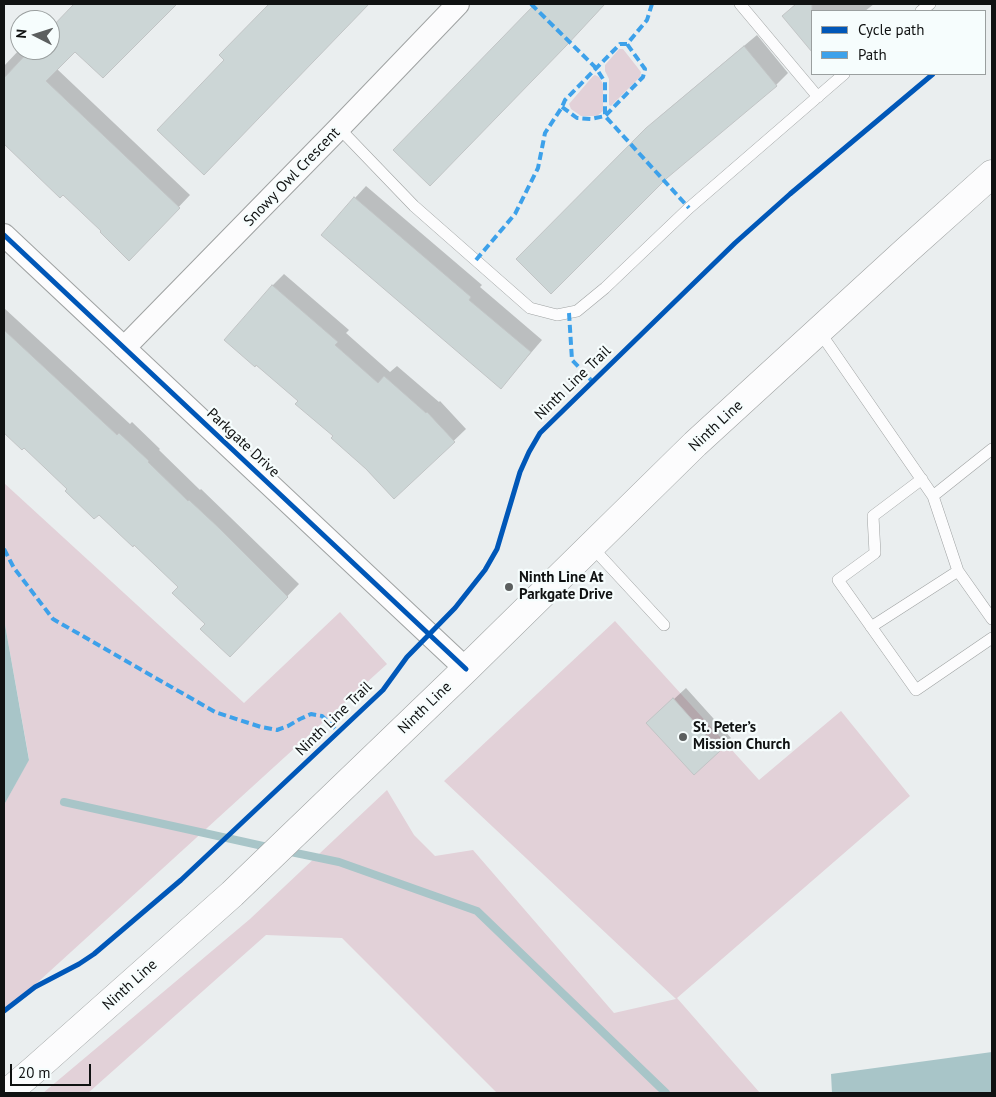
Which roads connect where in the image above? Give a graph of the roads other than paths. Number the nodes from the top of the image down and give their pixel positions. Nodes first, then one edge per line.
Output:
1 (458, 4) edge
2 (740, 4) edge
3 (843, 75) edge
4 (818, 97) junction
5 (339, 128) junction
6 (992, 174) edge
7 (4, 235) edge
8 (820, 330) junction
9 (124, 348) junction
10 (992, 450) edge
11 (922, 479) junction
12 (933, 496) junction
13 (591, 546) junction
14 (958, 571) junction
15 (992, 619) edge
16 (664, 625) dead end
17 (871, 627) junction
18 (992, 638) edge
19 (466, 669) junction
20 (7, 1093) edge

1 - 5 street, Snowy Owl Crescent
2 - 4 lane
3 - 4 lane
4 - 5 lane
5 - 9 street, Snowy Owl Crescent
6 - 8 main road, Ninth Line
7 - 9 street, Parkgate Drive
8 - 11 lane
8 - 13 main road, Ninth Line
9 - 19 street, Parkgate Drive
10 - 12 lane
11 - 12 lane
11 - 17 lane
12 - 14 lane
13 - 16 lane
13 - 19 main road, Ninth Line
14 - 15 lane
14 - 17 lane
17 - 18 lane
19 - 20 main road, Ninth Line

